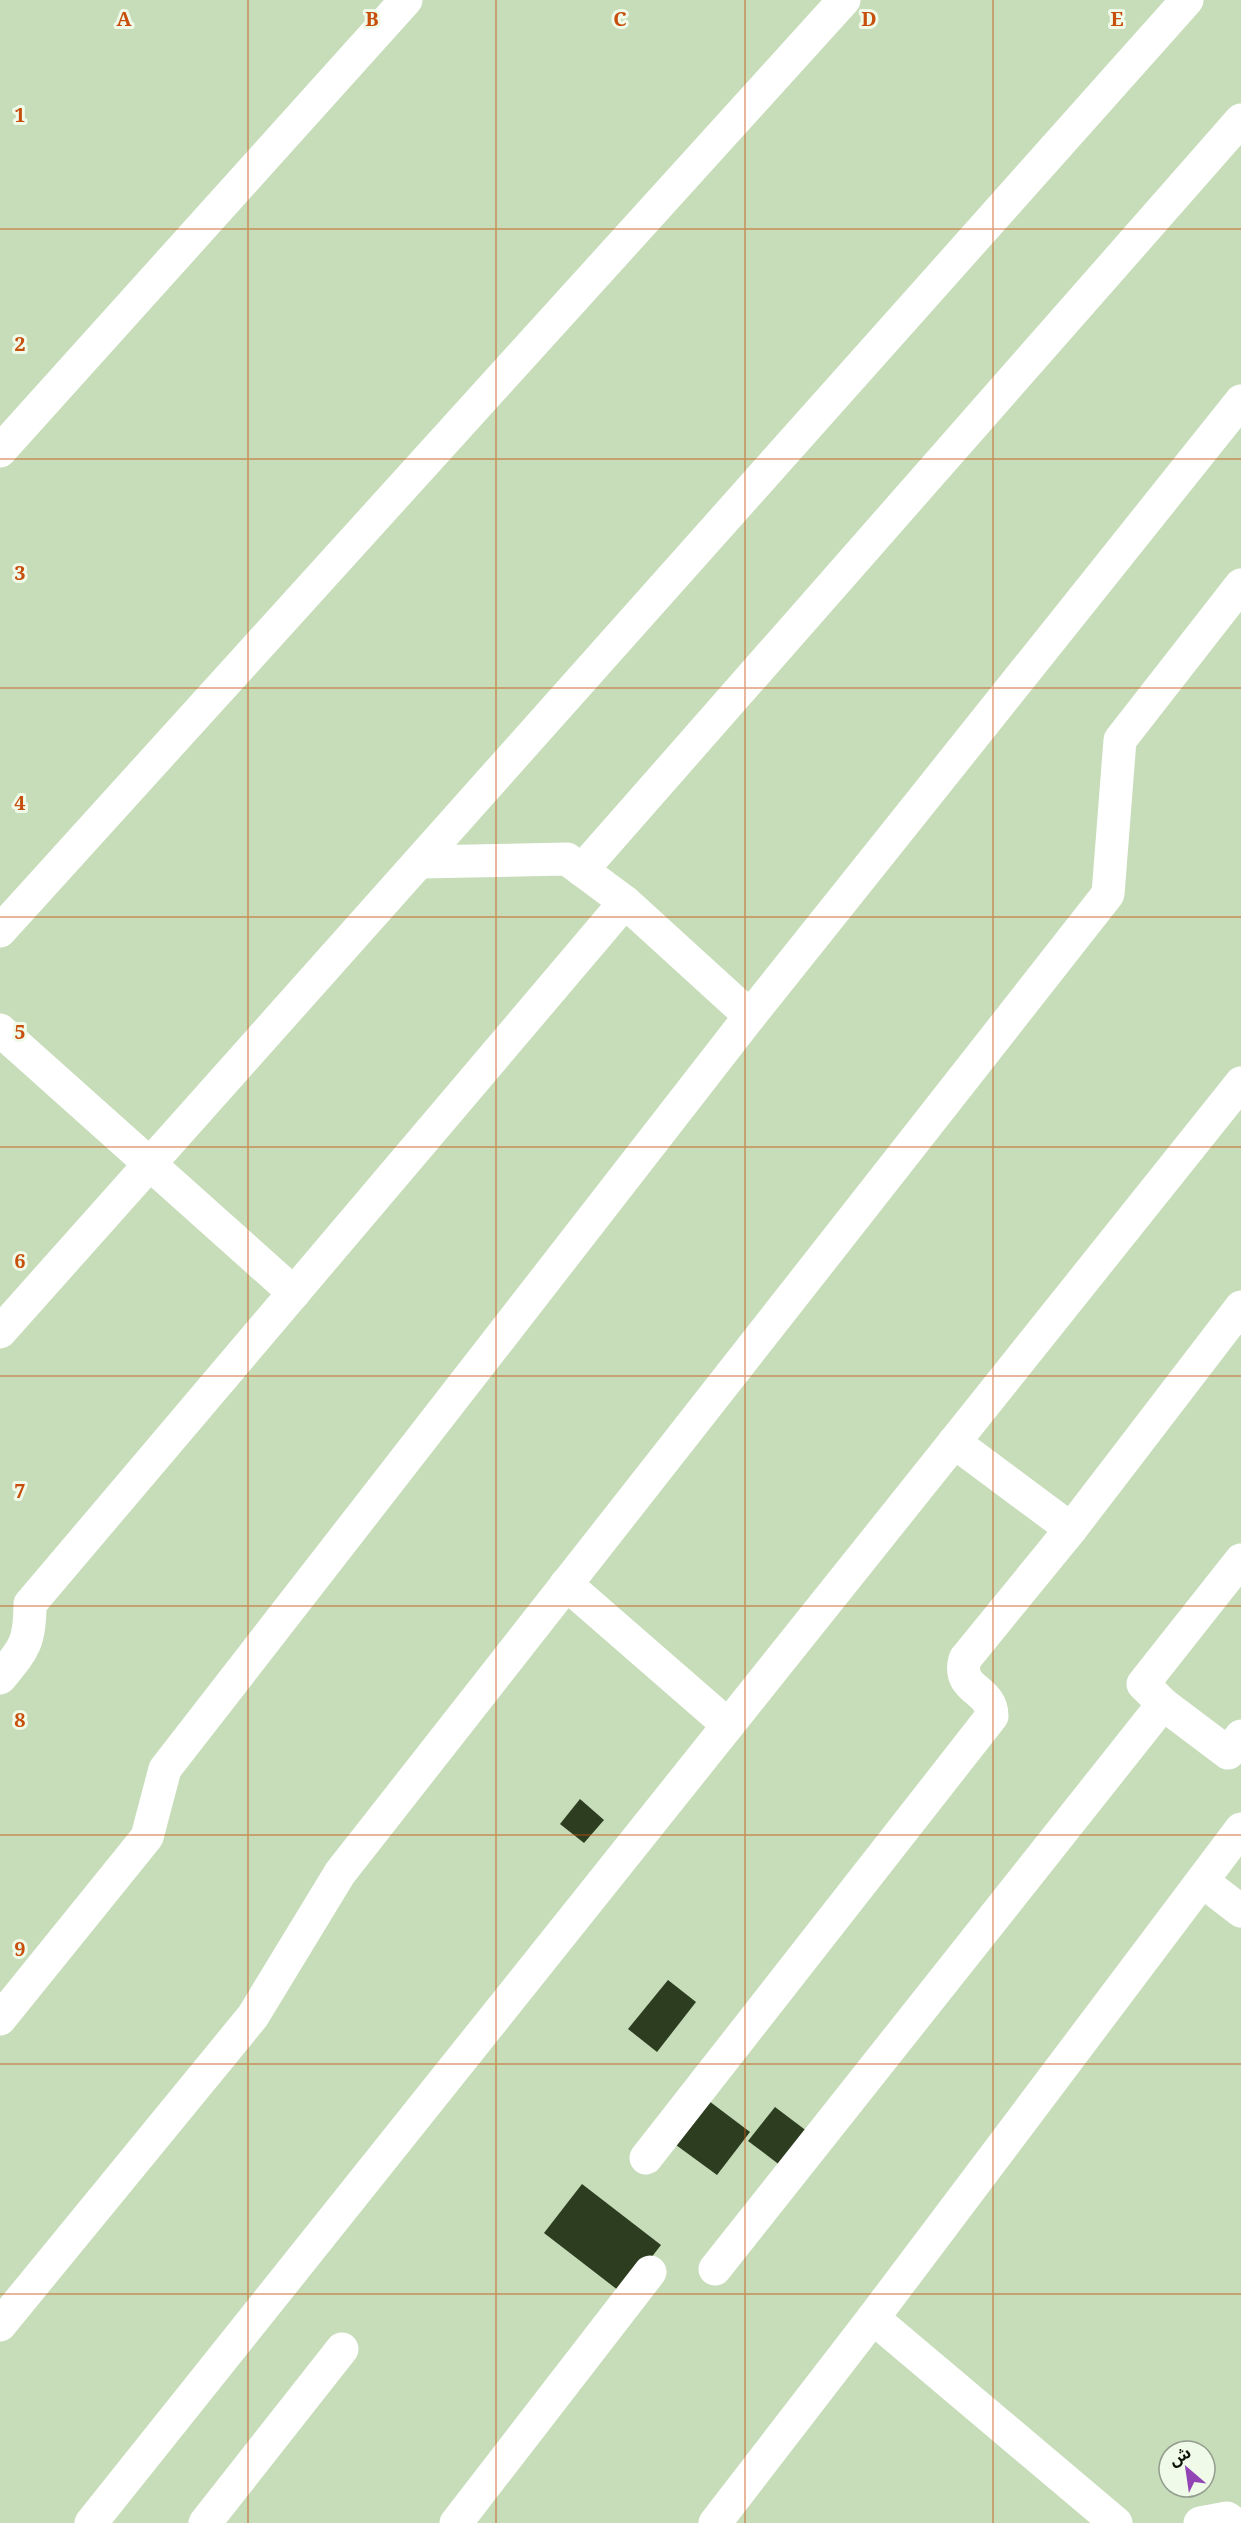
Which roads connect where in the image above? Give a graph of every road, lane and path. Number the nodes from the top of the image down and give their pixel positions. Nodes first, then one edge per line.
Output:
1 (406, 0) edge
2 (844, 0) edge
3 (1187, 0) edge
4 (1241, 120) edge
5 (1241, 402) edge
6 (0, 451) edge
7 (1241, 585) edge
8 (421, 862) junction
9 (582, 870) junction
10 (625, 902) junction
11 (0, 931) edge
12 (750, 1016) junction
13 (0, 1030) edge
14 (1241, 1083) edge
15 (150, 1165) junction
16 (294, 1293) junction
17 (1241, 1307) edge
18 (0, 1332) edge
19 (954, 1442) junction
20 (1071, 1529) junction
21 (1241, 1560) edge
22 (566, 1584) junction
23 (0, 1677) edge
24 (1163, 1704) junction
25 (728, 1725) junction
26 (1237, 1752) edge
27 (1241, 1829) edge
28 (1202, 1881) junction
29 (1241, 1911) edge
30 (0, 2019) edge
31 (646, 2158) dead end
32 (715, 2269) dead end
33 (650, 2272) dead end
34 (873, 2318) junction
35 (0, 2325) edge
36 (342, 2349) dead end
37 (91, 2523) edge
38 (205, 2523) edge
39 (456, 2523) edge
40 (715, 2523) edge
41 (1116, 2523) edge
42 (1200, 2523) edge
43 (1234, 2523) edge

1 - 6 street
2 - 11 street
3 - 8 street
4 - 9 street
5 - 12 street
7 - 22 street
8 - 9 street
8 - 15 street
9 - 10 street
10 - 12 street
10 - 16 street
12 - 30 street
13 - 15 street
14 - 19 street
15 - 16 street
15 - 18 street
16 - 23 street
17 - 20 street
19 - 20 street
19 - 25 street
20 - 31 street
21 - 24 street
22 - 25 street
22 - 35 street
24 - 26 street
24 - 32 street
25 - 37 street
27 - 28 street
28 - 29 street
28 - 34 street
33 - 39 street
34 - 40 street
34 - 41 street
36 - 38 street
42 - 43 street

